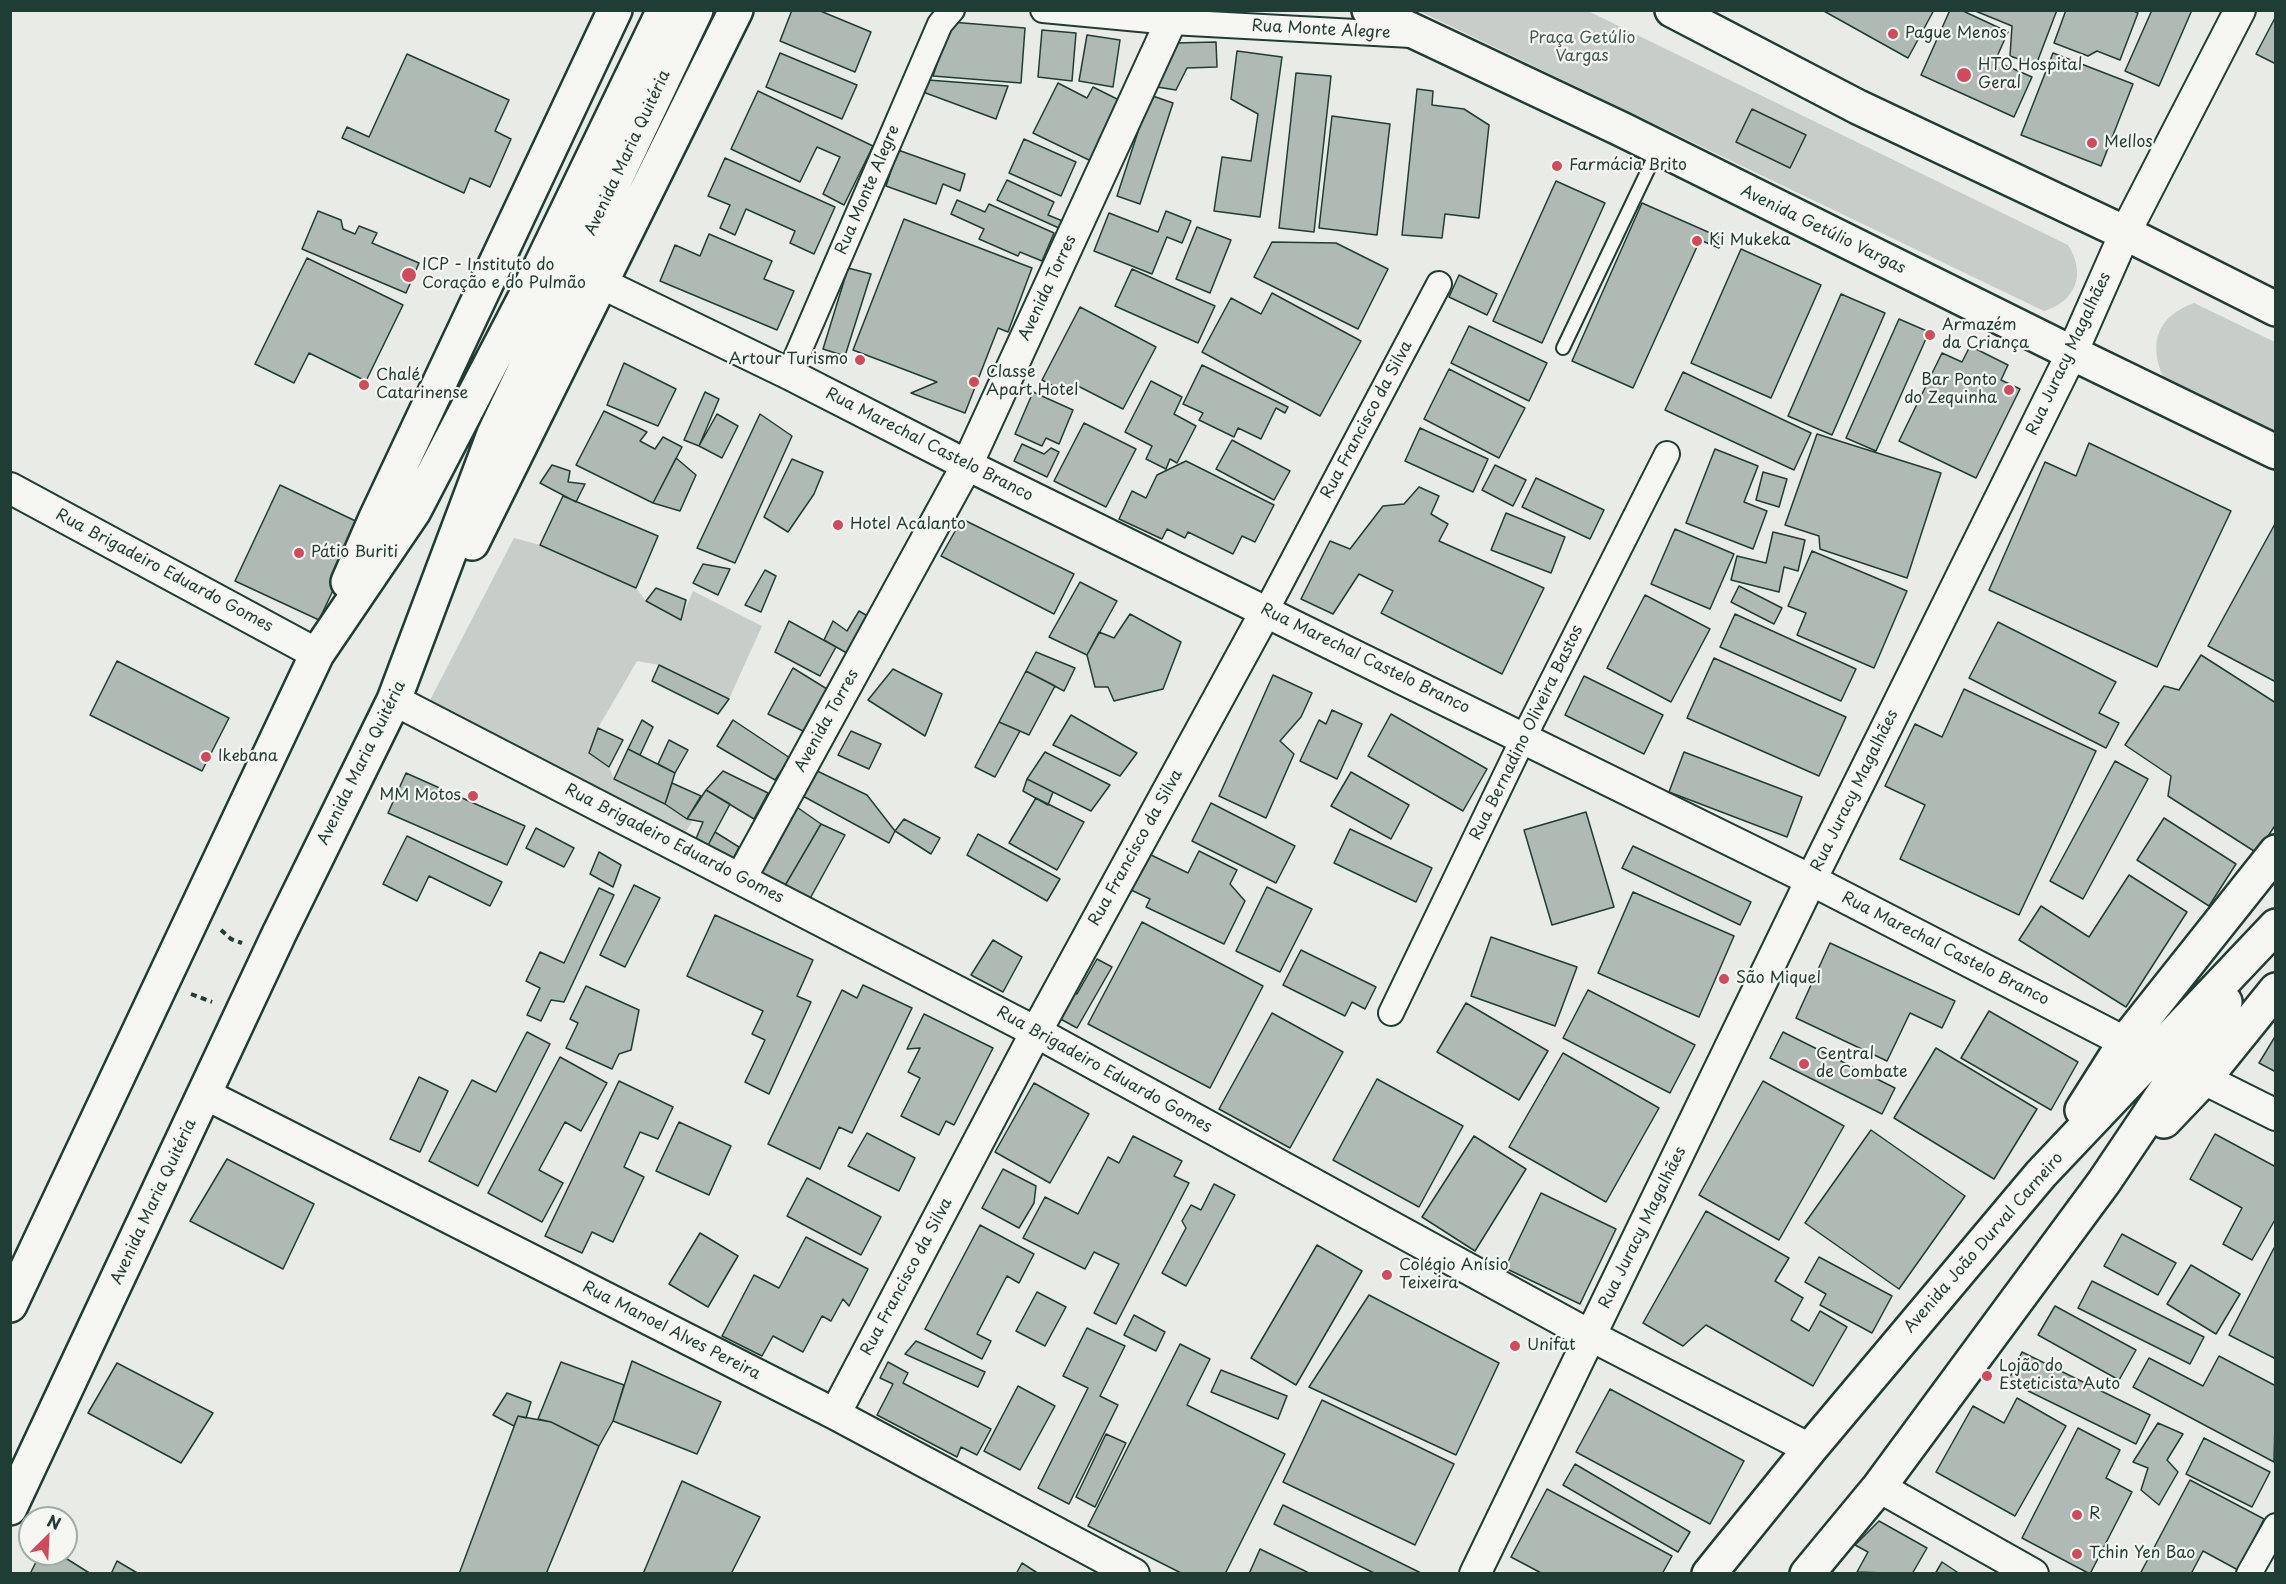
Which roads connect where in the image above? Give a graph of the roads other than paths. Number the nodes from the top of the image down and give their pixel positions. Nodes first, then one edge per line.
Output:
1 (615, 10) edge
2 (663, 10) edge
3 (696, 10) edge
4 (736, 10) edge
5 (952, 10) edge
6 (1043, 10) edge
7 (1369, 10) edge
8 (1672, 10) edge
9 (2240, 10) edge
10 (1173, 16) edge
11 (1420, 35) junction
12 (1659, 148) junction
13 (2125, 233) junction
14 (603, 284) junction
15 (1439, 284) dead end
16 (2276, 309) edge
17 (1563, 348) dead end
18 (2072, 353) junction
19 (789, 374) junction
20 (2276, 452) edge
21 (1667, 454) dead end
22 (966, 465) junction
23 (10, 488) edge
24 (1266, 611) junction
25 (320, 650) junction
26 (396, 695) junction
27 (1524, 737) junction
28 (2276, 852) edge
29 (741, 878) junction
30 (1811, 880) junction
31 (2276, 927) edge
32 (2276, 990) edge
33 (1391, 1013) dead end
34 (1036, 1032) junction
35 (2124, 1042) junction
36 (2204, 1078) junction
37 (205, 1094) junction
38 (2276, 1115) edge
39 (2041, 1174) junction
40 (2104, 1182) junction
41 (10, 1305) edge
42 (1591, 1336) junction
43 (835, 1414) junction
44 (1810, 1449) junction
45 (24, 1459) edge
46 (1879, 1486) junction
47 (10, 1508) edge
48 (2276, 1526) edge
49 (1134, 1574) edge
50 (1475, 1574) edge
51 (1709, 1574) edge
52 (1807, 1574) edge
53 (2032, 1574) edge
54 (2249, 1574) edge

1 - 25 main road
2 - 25 main road, Avenida Maria Quitéria
3 - 26 main road, Avenida Maria Quitéria
4 - 14 main road
5 - 19 street, Rua Monte Alegre
6 - 10 street, Rua Monte Alegre
7 - 11 main road, Avenida Getúlio Vargas
8 - 13 main road
9 - 13 street, Rua Juracy Magalhães
10 - 11 street, Rua Monte Alegre
10 - 22 street, Avenida Torres
11 - 12 main road, Avenida Getúlio Vargas
12 - 17 lane
12 - 18 main road, Avenida Getúlio Vargas
13 - 16 main road
13 - 18 street, Rua Juracy Magalhães
14 - 19 street, Rua Marechal Castelo Branco
14 - 26 main road
15 - 24 street, Rua Francisco da Silva
18 - 20 main road, Avenida Getúlio Vargas
18 - 30 street, Rua Juracy Magalhães
19 - 22 street, Rua Marechal Castelo Branco
21 - 27 street, Rua Bernadino Oliveira Bastos
22 - 24 street, Rua Marechal Castelo Branco
22 - 29 street, Avenida Torres
23 - 25 street, Rua Brigadeiro Eduardo Gomes
24 - 27 street, Rua Marechal Castelo Branco
24 - 34 street, Rua Francisco da Silva
25 - 41 main road, Avenida Maria Quitéria
26 - 29 street, Rua Brigadeiro Eduardo Gomes
26 - 37 main road, Avenida Maria Quitéria
27 - 30 street, Rua Marechal Castelo Branco
27 - 33 street, Rua Bernadino Oliveira Bastos
28 - 35 main road
29 - 34 street, Rua Brigadeiro Eduardo Gomes
30 - 35 street, Rua Marechal Castelo Branco
30 - 42 street, Rua Juracy Magalhães
31 - 39 main road, Avenida João Durval Carneiro
31 - 40 main road, Avenida João Durval Carneiro
32 - 36 main road
34 - 42 street, Rua Brigadeiro Eduardo Gomes
34 - 43 street, Rua Francisco da Silva
35 - 39 main road
36 - 38 street
36 - 40 main road
37 - 43 street, Rua Manoel Alves Pereira
37 - 45 main road, Avenida Maria Quitéria
39 - 44 main road, Avenida João Durval Carneiro
40 - 46 main road, Avenida João Durval Carneiro
42 - 44 street, Rua Brigadeiro Eduardo Gomes
42 - 50 street, Rua Juracy Magalhães
43 - 49 street, Rua Manoel Alves Pereira
44 - 51 main road, Avenida João Durval Carneiro
45 - 47 main road, Avenida Maria Quitéria
46 - 52 main road, Avenida João Durval Carneiro
46 - 53 street
48 - 54 street

